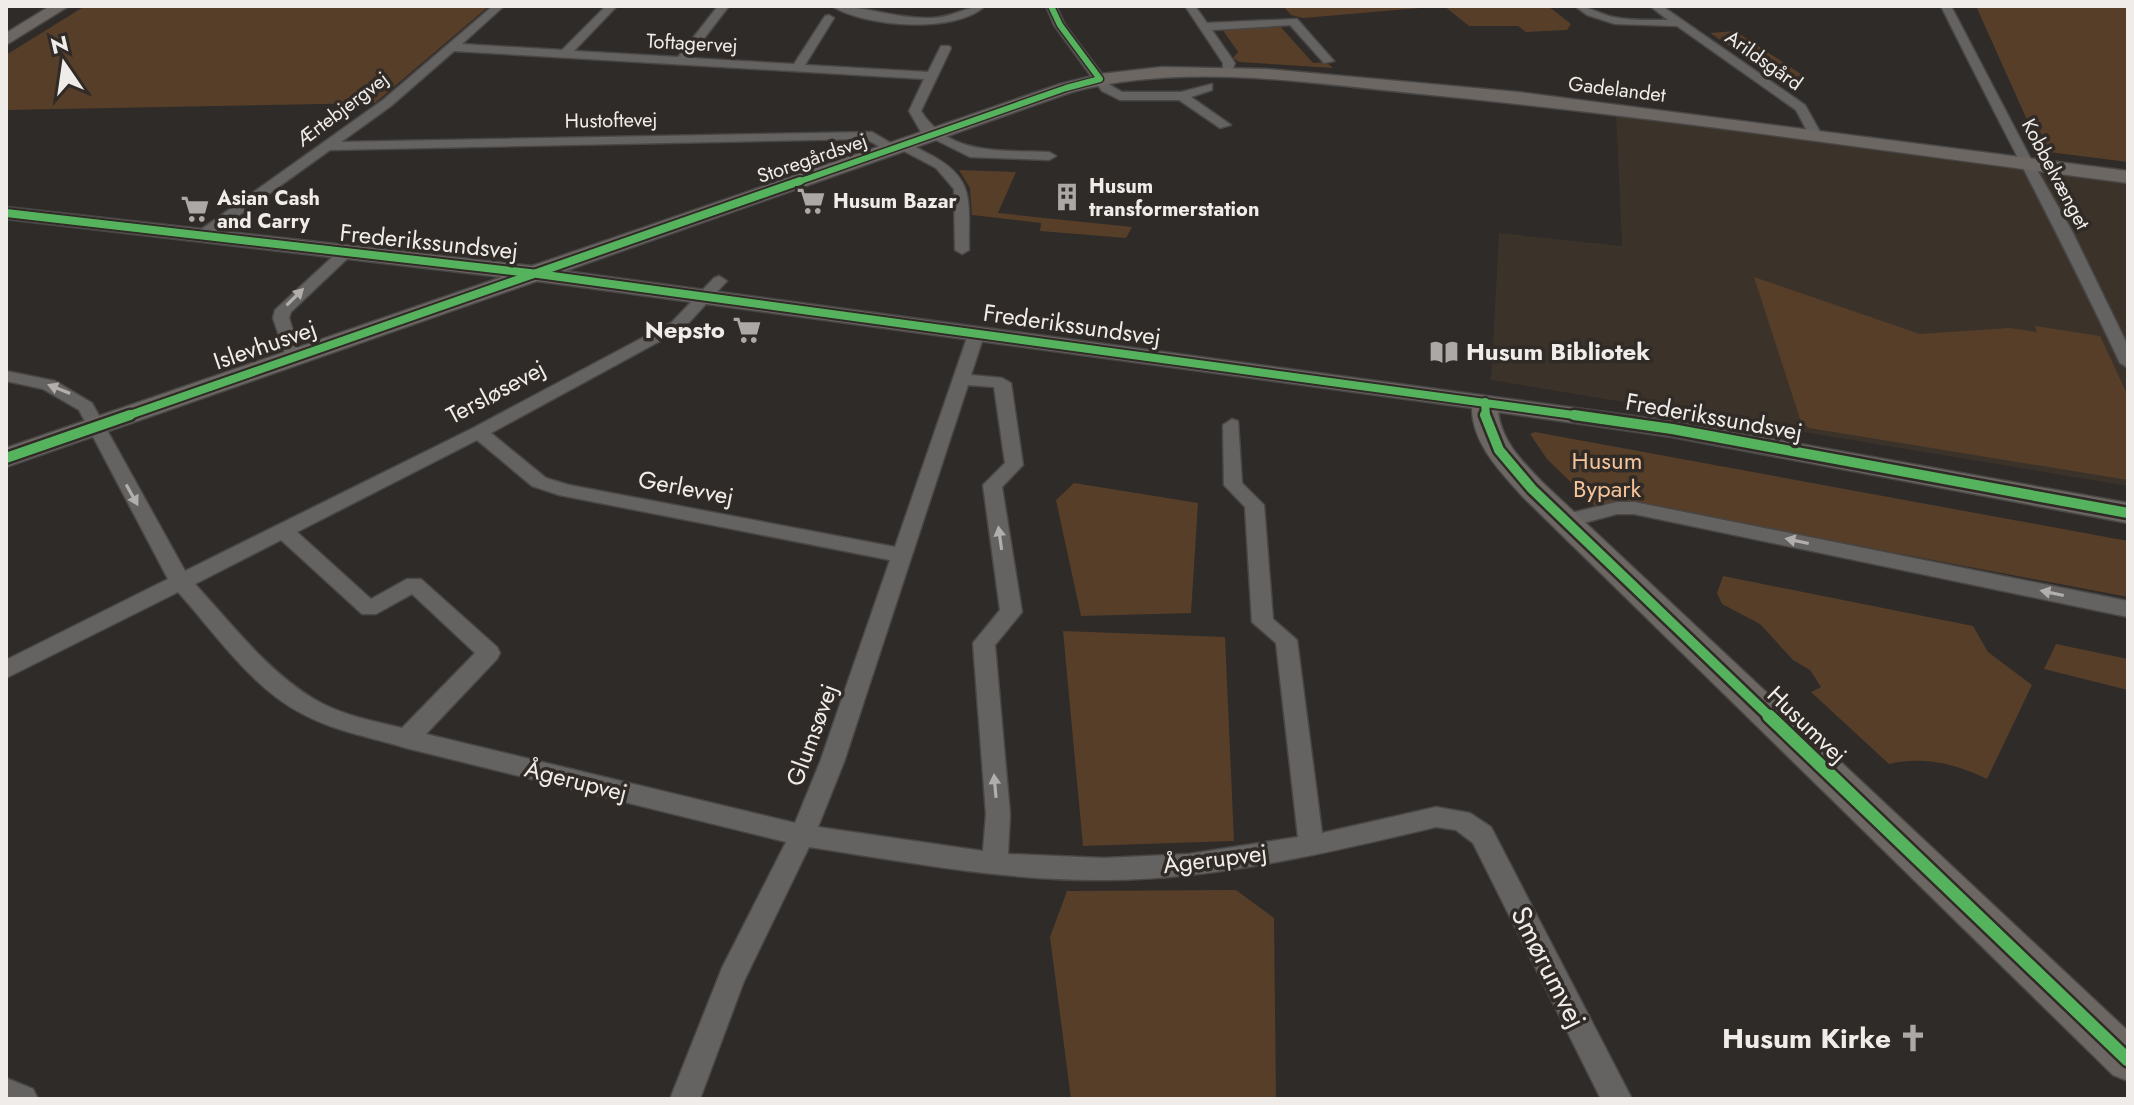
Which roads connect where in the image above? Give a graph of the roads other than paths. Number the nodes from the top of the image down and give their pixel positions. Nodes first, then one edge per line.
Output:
1 (61, 6) edge
2 (499, 6) edge
3 (612, 6) edge
4 (724, 6) edge
5 (837, 6) edge
6 (980, 6) edge
7 (1051, 6) edge
8 (1190, 6) edge
9 (1580, 6) edge
10 (1655, 6) edge
11 (1946, 6) edge
12 (829, 18) dead end
13 (1678, 23) junction
14 (1204, 27) junction
15 (6, 40) edge
16 (452, 47) junction
17 (945, 48) dead end
18 (566, 53) junction
19 (681, 61) junction
20 (1328, 61) dead end
21 (798, 67) junction
22 (1227, 71) junction
23 (930, 76) junction
24 (1100, 79) junction
25 (1208, 87) dead end
26 (1182, 96) junction
27 (1225, 125) dead end
28 (932, 135) junction
29 (1817, 137) junction
30 (327, 146) junction
31 (897, 147) junction
32 (1049, 156) dead end
33 (2026, 163) junction
34 (2128, 177) edge
35 (6, 213) edge
36 (201, 236) junction
37 (962, 250) dead end
38 (345, 253) junction
39 (538, 274) junction
40 (713, 288) junction
41 (977, 332) junction
42 (293, 356) junction
43 (2128, 363) edge
44 (6, 376) edge
45 (961, 379) junction
46 (1485, 402) junction
47 (1232, 425) dead end
48 (95, 426) junction
49 (479, 432) junction
50 (6, 458) edge
51 (2128, 513) edge
52 (1565, 521) junction
53 (282, 529) junction
54 (900, 555) junction
55 (179, 580) junction
56 (2128, 609) edge
57 (6, 670) edge
58 (406, 739) junction
59 (802, 835) junction
60 (1482, 835) joint
61 (1311, 846) junction
62 (995, 864) junction
63 (2128, 1060) edge
64 (6, 1093) edge
65 (23, 1099) edge
66 (685, 1099) edge
67 (1617, 1099) edge

1 - 15 street
2 - 16 street, Ærtebjergvej
3 - 18 street
4 - 19 street
5 - 6 street
7 - 24 street
8 - 14 street
9 - 13 street
10 - 13 street, Arildsgård
11 - 33 street, Kobbelvænget
12 - 21 street
13 - 29 street, Arildsgård
14 - 20 street
14 - 22 street
16 - 18 street, Toftagervej
16 - 30 street, Ærtebjergvej
17 - 23 street
18 - 19 street, Toftagervej
19 - 21 street, Toftagervej
21 - 23 street, Toftagervej
22 - 24 street, Gadelandet
22 - 29 street, Gadelandet
23 - 28 street
24 - 26 street
24 - 28 street, Storegårdsvej
25 - 26 street
26 - 27 street
28 - 31 street, Storegårdsvej
28 - 32 street
29 - 33 street, Gadelandet
30 - 31 street, Hustoftevej
30 - 36 street, Ærtebjergvej
31 - 37 street, Hustoftevej
31 - 39 street, Storegårdsvej
33 - 34 street, Gadelandet
33 - 43 street, Kobbelvænget
35 - 36 street, Frederikssundsvej
36 - 38 street, Frederikssundsvej
38 - 39 street, Frederikssundsvej
42 -> 38 street
39 - 40 street, Frederikssundsvej
39 - 42 street, Islevhusvej
40 - 41 street, Frederikssundsvej
40 - 49 street, Tersløsevej
41 - 45 street, Glumsøvej
41 - 46 street, Frederikssundsvej
42 - 48 street, Islevhusvej
48 -> 44 street, Ågerupvej
45 - 54 street, Glumsøvej
62 -> 45 street
46 - 51 street, Frederikssundsvej
46 - 52 street, Husumvej
47 - 61 street
48 - 50 street, Islevhusvej
48 -> 55 street, Ågerupvej
49 - 53 street, Tersløsevej
49 - 54 street, Gerlevvej
56 -> 52 street
52 - 63 street, Husumvej
53 - 55 street, Tersløsevej
53 - 58 street
54 - 59 street, Glumsøvej
55 - 57 street, Tersløsevej
55 - 58 street, Ågerupvej
58 - 59 street, Ågerupvej
59 - 62 street, Ågerupvej
59 - 66 street, Glumsøvej
60 - 61 street, Ågerupvej
60 - 67 street, Smørumvej
61 - 62 street, Ågerupvej
64 - 65 street

